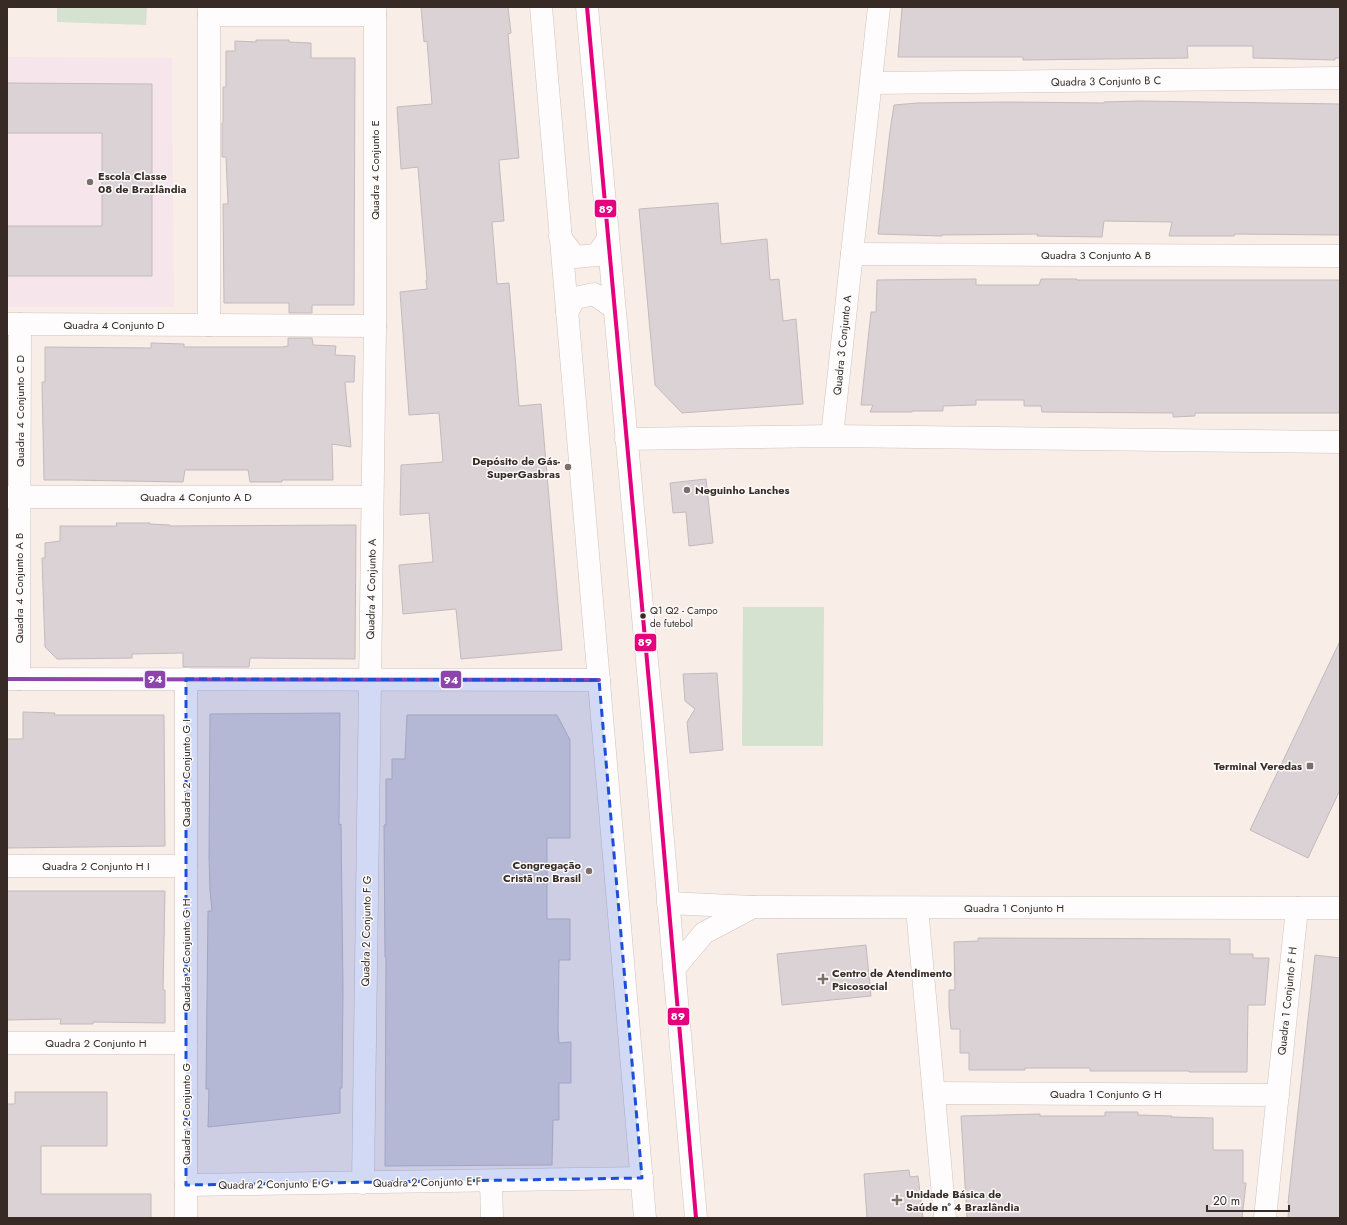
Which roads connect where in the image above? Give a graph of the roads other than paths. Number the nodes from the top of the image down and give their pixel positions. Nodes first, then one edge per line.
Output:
1 (541, 7) edge
2 (587, 7) edge
3 (879, 7) edge
4 (209, 11) edge
5 (375, 11) edge
6 (1340, 78) edge
7 (871, 83) junction
8 (560, 237) junction
9 (608, 239) junction
10 (852, 254) junction
11 (1340, 256) edge
12 (614, 308) junction
13 (567, 312) junction
14 (13, 324) edge
15 (209, 325) junction
16 (374, 326) junction
17 (832, 436) junction
18 (626, 439) junction
19 (1340, 442) edge
20 (13, 497) edge
21 (372, 498) junction
22 (13, 679) edge
23 (186, 679) junction
24 (370, 680) junction
25 (599, 680) junction
26 (7, 866) edge
27 (186, 866) junction
28 (668, 903) junction
29 (753, 907) junction
30 (917, 908) junction
31 (1297, 908) junction
32 (1340, 908) edge
33 (674, 969) junction
34 (7, 1043) edge
35 (186, 1043) junction
36 (934, 1092) junction
37 (1278, 1095) junction
38 (642, 1178) junction
39 (492, 1181) junction
40 (363, 1183) junction
41 (186, 1185) junction
42 (186, 1218) edge
43 (492, 1218) edge
44 (645, 1218) edge
45 (696, 1218) edge
46 (945, 1218) edge
47 (1265, 1218) edge

1 - 8 street
2 - 9 street
3 - 7 street, Quadra 3 Conjunto A
4 - 5 street
4 - 15 street
5 - 16 street, Quadra 4 Conjunto E
6 - 7 street, Quadra 3 Conjunto B C
7 - 10 street, Quadra 3 Conjunto A
8 - 9 street
8 - 13 street
9 - 12 street
10 - 11 street, Quadra 3 Conjunto A B
10 - 17 street, Quadra 3 Conjunto A
12 - 13 street
12 - 18 street
13 - 25 street
14 - 15 street, Quadra 4 Conjunto D
14 - 20 street, Quadra 4 Conjunto C D
15 - 16 street, Quadra 4 Conjunto D
16 - 21 street
17 - 18 street
17 - 19 street
18 - 28 street
20 - 21 street, Quadra 4 Conjunto A D
20 - 22 street, Quadra 4 Conjunto A B
21 - 24 street, Quadra 4 Conjunto A
22 - 23 street
23 - 24 street
23 - 27 street, Quadra 2 Conjunto G I
24 - 25 street
24 - 40 street, Quadra 2 Conjunto F G
25 - 38 street
26 - 27 street, Quadra 2 Conjunto H I
27 - 35 street, Quadra 2 Conjunto G H
28 - 29 street, Quadra 1 Conjunto H
28 - 33 street
29 - 30 street, Quadra 1 Conjunto H
29 - 33 street
30 - 31 street, Quadra 1 Conjunto H
30 - 36 street
31 - 32 street, Quadra 1 Conjunto H
31 - 37 street, Quadra 1 Conjunto F H
33 - 45 street
34 - 35 street, Quadra 2 Conjunto H
35 - 41 street, Quadra 2 Conjunto G
36 - 37 street, Quadra 1 Conjunto G H
36 - 46 street
37 - 47 street, Quadra 1 Conjunto F H
38 - 39 street, Quadra 2 Conjunto E F
38 - 44 street
39 - 40 street, Quadra 2 Conjunto E F
39 - 43 street
40 - 41 street, Quadra 2 Conjunto E G
41 - 42 street, Quadra 2 Conjunto G

